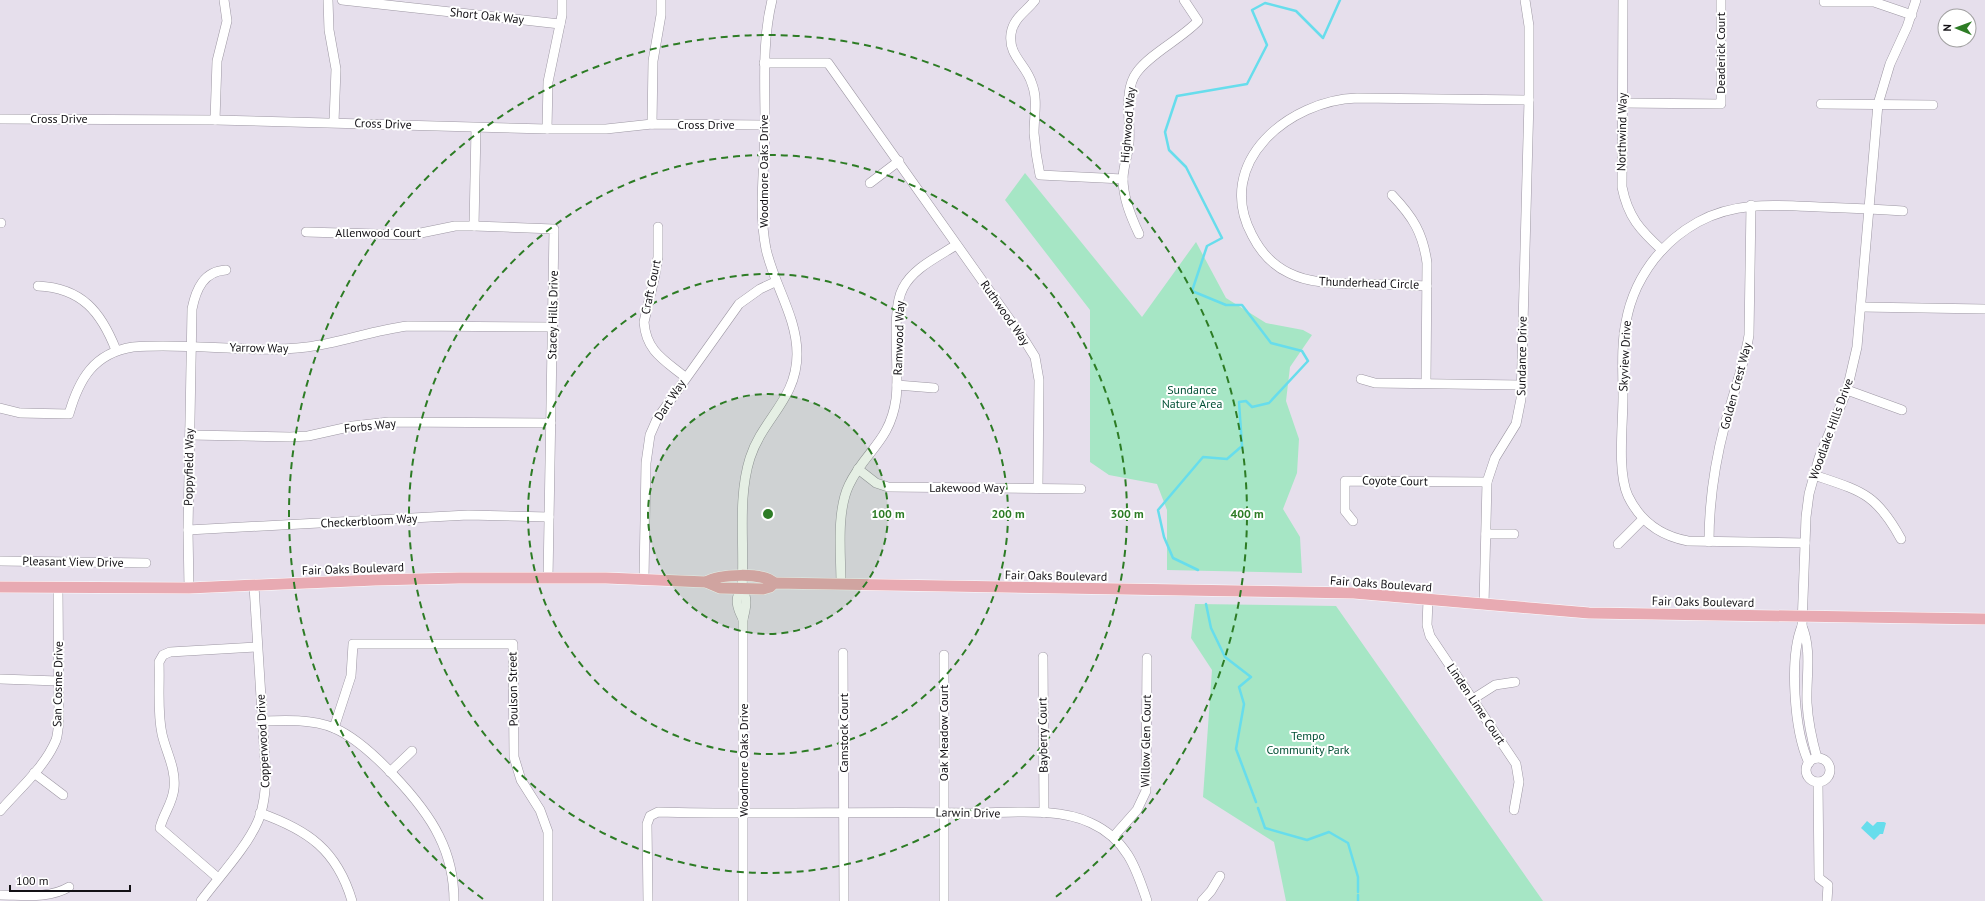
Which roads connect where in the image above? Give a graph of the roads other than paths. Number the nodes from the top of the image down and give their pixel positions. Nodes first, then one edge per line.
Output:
1 (224, 0) edge
2 (328, 0) edge
3 (342, 0) edge
4 (562, 0) edge
5 (661, 0) edge
6 (772, 0) edge
7 (1035, 0) edge
8 (1184, 0) edge
9 (1525, 0) edge
10 (1623, 0) edge
11 (1721, 0) edge
12 (1824, 0) edge
13 (1916, 0) edge
14 (1912, 14) junction
15 (560, 24) junction
16 (764, 63) junction
17 (1529, 100) junction
18 (1622, 103) junction
19 (1821, 104) dead end
20 (1878, 104) junction
21 (1933, 105) dead end
22 (0, 119) edge
23 (215, 120) junction
24 (334, 122) junction
25 (652, 124) junction
26 (765, 125) junction
27 (476, 128) junction
28 (547, 129) junction
29 (899, 161) junction
30 (1123, 179) junction
31 (870, 183) dead end
32 (1392, 195) dead end
33 (1751, 205) junction
34 (1869, 209) junction
35 (1903, 211) dead end
36 (474, 226) junction
37 (658, 227) dead end
38 (306, 232) dead end
39 (1139, 234) dead end
40 (956, 245) junction
41 (1662, 250) junction
42 (226, 270) dead end
43 (775, 282) junction
44 (38, 286) dead end
45 (1428, 286) junction
46 (1861, 307) junction
47 (1985, 309) edge
48 (553, 326) junction
49 (191, 346) junction
50 (116, 350) junction
51 (685, 377) junction
52 (1361, 379) dead end
53 (1426, 383) junction
54 (897, 385) junction
55 (1521, 385) junction
56 (934, 388) dead end
57 (1847, 390) junction
58 (0, 408) edge
59 (1902, 410) dead end
60 (551, 423) junction
61 (190, 435) junction
62 (858, 469) junction
63 (1814, 475) junction
64 (1487, 482) junction
65 (1038, 488) junction
66 (1081, 489) dead end
67 (549, 517) junction
68 (1643, 518) junction
69 (1353, 521) dead end
70 (188, 530) junction
71 (1486, 534) junction
72 (1514, 534) dead end
73 (1901, 539) dead end
74 (1709, 542) junction
75 (1805, 543) junction
76 (1618, 544) dead end
77 (0, 561) edge
78 (146, 563) dead end
79 (743, 576) junction
80 (548, 579) junction
81 (644, 579) junction
82 (706, 582) junction
83 (774, 583) junction
84 (841, 584) junction
85 (254, 586) junction
86 (0, 587) edge
87 (58, 588) junction
88 (189, 588) junction
89 (742, 588) junction
90 (1428, 600) junction
91 (1484, 605) junction
92 (1985, 619) edge
93 (1802, 621) junction
94 (257, 648) junction
95 (843, 653) dead end
96 (1796, 654) junction
97 (1808, 654) junction
98 (944, 655) dead end
99 (1043, 657) dead end
100 (1147, 658) dead end
101 (0, 679) edge
102 (58, 681) junction
103 (1515, 682) dead end
104 (1473, 699) junction
105 (1807, 702) junction
106 (1795, 703) junction
107 (262, 721) junction
108 (334, 728) junction
109 (412, 750) dead end
110 (1813, 760) junction
111 (390, 772) junction
112 (34, 773) junction
113 (1818, 782) junction
114 (63, 795) dead end
115 (1514, 810) dead end
116 (0, 811) edge
117 (943, 812) junction
118 (260, 813) junction
119 (844, 813) junction
120 (744, 814) junction
121 (1044, 814) junction
122 (1114, 836) junction
123 (1220, 876) dead end
124 (218, 878) junction
125 (69, 887) dead end
126 (0, 895) edge
127 (201, 901) edge
128 (352, 901) edge
129 (454, 901) edge
130 (548, 901) edge
131 (648, 901) edge
132 (743, 901) edge
133 (844, 901) edge
134 (944, 901) edge
135 (1147, 901) edge
136 (1202, 901) edge
137 (1827, 901) edge

1 - 23 street
2 - 24 street
3 - 15 street, Short Oak Way
4 - 15 street
5 - 25 street
6 - 16 street, Woodmore Oaks Drive
7 - 30 street, Highwood Way
8 - 30 street, Highwood Way
9 - 17 street, Sundance Drive
10 - 18 street, Northwind Way
11 - 18 street, Deaderick Court
12 - 14 street
13 - 14 street, Woodlake Hills Drive
14 - 20 street, Woodlake Hills Drive
15 - 28 street
16 - 26 street, Woodmore Oaks Drive
16 - 29 street, Ruthwood Way
17 - 45 street, Thunderhead Circle
17 - 55 street, Sundance Drive
18 - 41 street, Northwind Way
19 - 20 street
20 - 21 street
20 - 34 street, Woodlake Hills Drive
22 - 23 street, Cross Drive
23 - 24 street, Cross Drive
24 - 27 street, Cross Drive
25 - 26 street, Cross Drive
25 - 28 street, Cross Drive
26 - 43 street, Woodmore Oaks Drive
27 - 28 street, Cross Drive
27 - 36 street
29 - 31 street
29 - 40 street, Ruthwood Way
30 - 39 street
32 - 45 street
33 - 34 street, Skyview Drive
33 - 41 street, Skyview Drive
33 - 74 street, Golden Crest Way
34 - 35 street
34 - 46 street, Woodlake Hills Drive
36 - 38 street, Allenwood Court
36 - 48 street, Stacey Hills Drive
37 - 51 street, Craft Court
40 - 54 street, Ramwood Way
40 - 65 street, Ruthwood Way
41 - 68 street, Skyview Drive
42 - 49 street, Poppyfield Way
43 - 51 street, Dart Way
43 - 79 street, Woodmore Oaks Drive
44 - 50 street
45 - 53 street, Thunderhead Circle
46 - 47 street
46 - 57 street, Woodlake Hills Drive
48 - 49 street, Yarrow Way
48 - 60 street, Stacey Hills Drive
49 - 50 street, Yarrow Way
49 - 61 street, Poppyfield Way
50 - 58 street, Yarrow Way
51 - 81 street, Dart Way
52 - 53 street
53 - 55 street
54 - 56 street, Ramwood Way
54 - 62 street, Ramwood Way
55 - 64 street, Sundance Drive
57 - 59 street
57 - 63 street, Woodlake Hills Drive
60 - 61 street, Forbs Way
60 - 67 street, Stacey Hills Drive
61 - 70 street, Poppyfield Way
62 - 65 street, Lakewood Way
62 - 84 street, Ramwood Way
63 - 73 street
63 - 75 street, Woodlake Hills Drive
64 - 69 street, Coyote Court
64 - 71 street, Sundance Drive
65 - 66 street, Lakewood Way
67 - 70 street, Checkerbloom Way
67 - 80 street, Stacey Hills Drive
68 - 74 street, Skyview Drive
68 - 76 street
70 - 88 street, Poppyfield Way
71 - 72 street
71 - 91 street, Sundance Drive
74 - 75 street, Skyview Drive
75 - 93 street, Woodlake Hills Drive
77 - 78 street, Pleasant View Drive
79 - 82 main road, Fair Oaks Boulevard
79 - 83 main road, Fair Oaks Boulevard
79 - 89 street, Woodmore Oaks Drive
80 - 81 main road, Fair Oaks Boulevard
80 - 85 main road, Fair Oaks Boulevard
81 - 82 main road, Fair Oaks Boulevard
82 - 89 main road, Fair Oaks Boulevard
83 - 84 main road, Fair Oaks Boulevard
83 - 89 main road, Fair Oaks Boulevard
84 - 90 main road, Fair Oaks Boulevard
85 - 88 main road, Fair Oaks Boulevard
85 - 94 street, Copperwood Drive
86 - 87 main road, Fair Oaks Boulevard
87 - 88 main road, Fair Oaks Boulevard
87 - 102 street, San Cosme Drive
89 - 120 street, Woodmore Oaks Drive
90 - 91 main road, Fair Oaks Boulevard
90 - 104 street, Linden Lime Court
91 - 93 main road, Fair Oaks Boulevard
92 - 93 main road, Fair Oaks Boulevard
93 - 96 street, Woodlake Hills Drive
93 - 97 street, Woodlake Hills Drive
94 - 107 street, Copperwood Drive
94 - 124 street
95 - 119 street, Camstock Court
96 - 97 street
96 - 106 street, Woodlake Hills Drive
97 - 105 street, Woodlake Hills Drive
98 - 117 street, Oak Meadow Court
99 - 121 street, Bayberry Court
100 - 122 street, Willow Glen Court
101 - 102 street
102 - 112 street, San Cosme Drive
103 - 104 street
104 - 115 street, Linden Lime Court
105 - 106 street
105 - 110 street, Woodlake Hills Drive
106 - 110 street, Woodlake Hills Drive
107 - 108 street
107 - 118 street, Copperwood Drive
108 - 111 street
108 - 130 street, Poulson Street
109 - 111 street
110 - 113 street
110 - 113 street
111 - 129 street
112 - 114 street
112 - 116 street, San Cosme Drive
113 - 137 street
117 - 119 street, Larwin Drive
117 - 121 street, Larwin Drive
117 - 134 street, Oak Meadow Court
118 - 124 street, Copperwood Drive
118 - 128 street
119 - 120 street, Larwin Drive
119 - 133 street, Camstock Court
120 - 131 street, Larwin Drive
120 - 132 street, Woodmore Oaks Drive
121 - 122 street, Larwin Drive
122 - 135 street, Larwin Drive
123 - 136 street
124 - 127 street, Copperwood Drive
125 - 126 street

